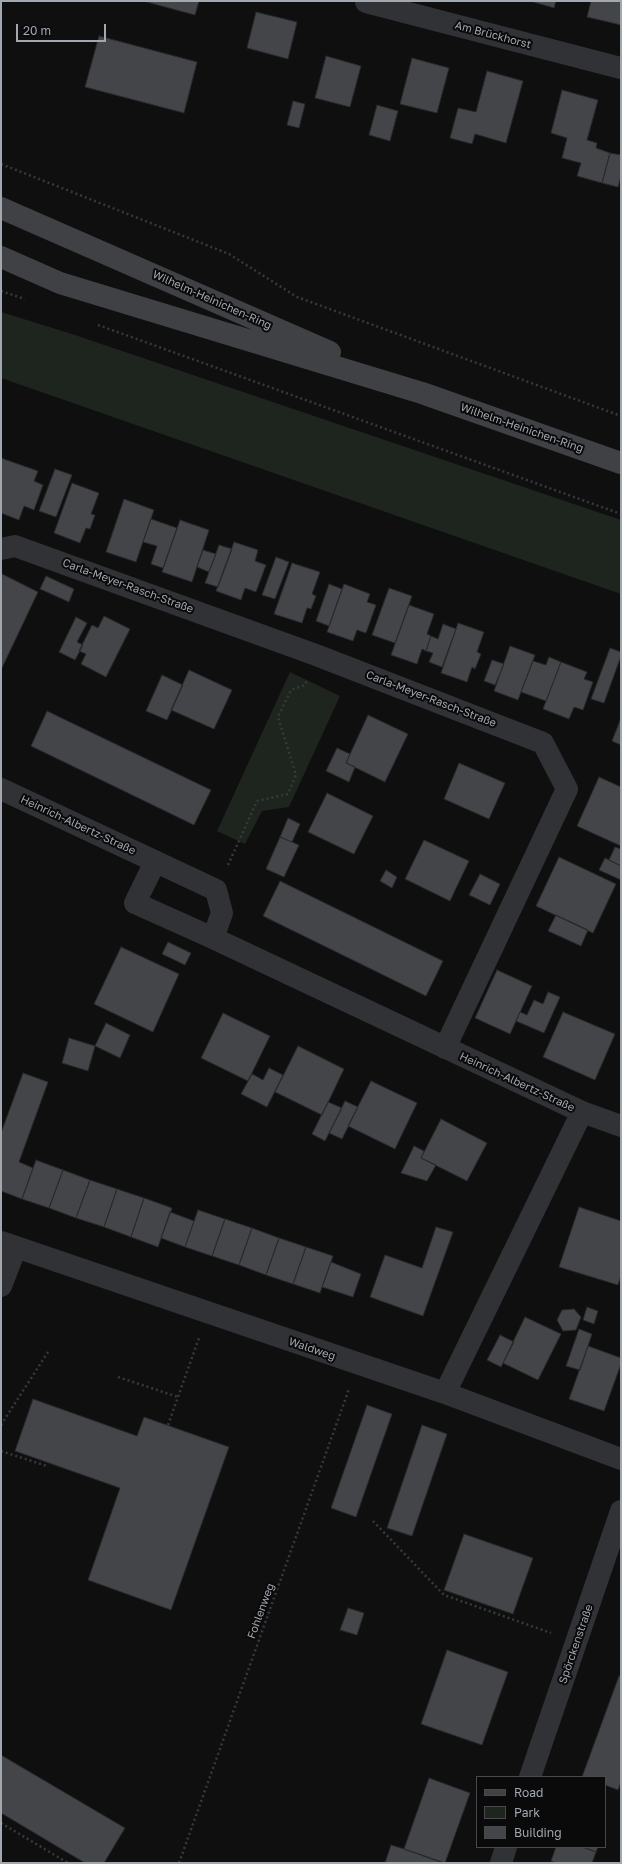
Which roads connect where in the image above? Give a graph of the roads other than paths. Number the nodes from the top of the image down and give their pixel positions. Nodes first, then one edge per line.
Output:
1 (366, 2) dead end
2 (621, 68) edge
3 (1, 208) edge
4 (1, 257) edge
5 (422, 393) junction
6 (621, 463) edge
7 (1, 549) edge
8 (1, 789) edge
9 (155, 862) junction
10 (213, 938) junction
11 (445, 1048) junction
12 (582, 1112) junction
13 (621, 1126) edge
14 (9, 1244) edge
15 (1, 1286) edge
16 (445, 1393) junction
17 (621, 1459) edge
18 (621, 1511) edge
19 (530, 1776) edge
20 (506, 1848) edge
21 (501, 1863) edge

1 - 2 street, Am Brückhorst
3 - 5 main road, Wilhelm-Heinichen-Ring
4 - 5 main road, Wilhelm-Heinichen-Ring
5 - 6 main road, Wilhelm-Heinichen-Ring
7 - 11 street, Carla-Meyer-Rasch-Straße
8 - 9 street, Heinrich-Albertz-Straße
9 - 10 street, Heinrich-Albertz-Straße
9 - 10 street, Heinrich-Albertz-Straße
10 - 11 street, Heinrich-Albertz-Straße
11 - 12 street, Heinrich-Albertz-Straße
12 - 13 street
12 - 16 street, Heinrich-Albertz-Straße
14 - 15 street
14 - 16 street, Waldweg
16 - 17 street, Waldweg
18 - 19 street, Spörckenstraße
20 - 21 street

